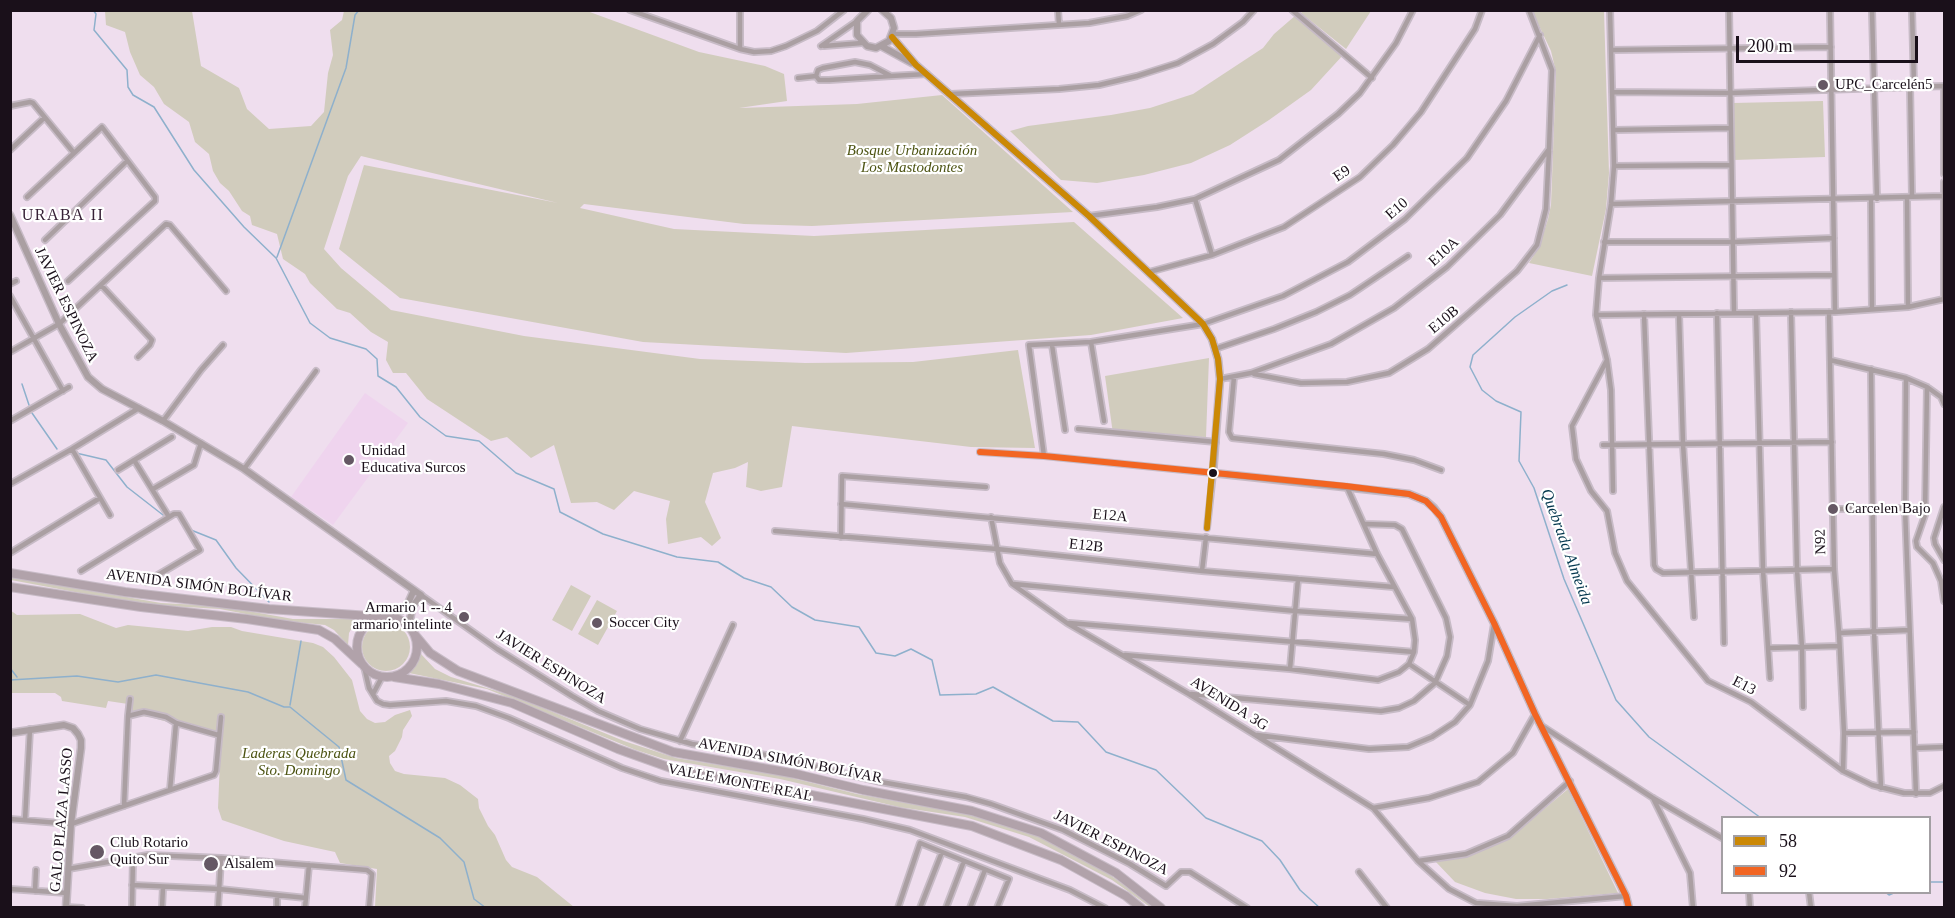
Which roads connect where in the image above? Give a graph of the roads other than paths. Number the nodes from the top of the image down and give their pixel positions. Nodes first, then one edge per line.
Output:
1 (630, 10) edge
2 (740, 10) edge
3 (844, 10) edge
4 (868, 10) edge
5 (1058, 10) edge
6 (1141, 10) edge
7 (1254, 10) edge
8 (1292, 10) edge
9 (1413, 10) edge
10 (1482, 10) edge
11 (1529, 10) edge
12 (1610, 10) edge
13 (1729, 10) edge
14 (1830, 10) edge
15 (1872, 10) edge
16 (1912, 10) edge
17 (886, 12) edge
18 (857, 21) junction
19 (1059, 25) junction
20 (1540, 35) junction
21 (893, 36) junction
22 (862, 43) junction
23 (881, 46) junction
24 (1831, 47) junction
25 (740, 49) junction
26 (1730, 49) junction
27 (1612, 50) junction
28 (916, 65) junction
29 (927, 74) junction
30 (816, 76) junction
31 (891, 76) junction
32 (798, 78) dead end
33 (1372, 78) junction
34 (1912, 86) junction
35 (1944, 86) edge
36 (1873, 89) junction
37 (1832, 90) junction
38 (1612, 92) junction
39 (1731, 93) junction
40 (951, 94) junction
41 (10, 106) edge
42 (44, 118) junction
43 (1731, 128) junction
44 (1614, 130) junction
45 (1549, 149) junction
46 (10, 150) edge
47 (74, 153) junction
48 (127, 161) junction
49 (1731, 165) junction
50 (1614, 166) junction
51 (1944, 174) edge
52 (1944, 182) edge
53 (1910, 196) junction
54 (1944, 196) edge
55 (27, 197) dead end
56 (1195, 199) junction
57 (1871, 199) junction
58 (1877, 199) junction
59 (1833, 200) junction
60 (1732, 202) junction
61 (1611, 204) junction
62 (10, 215) edge
63 (1089, 216) junction
64 (1834, 238) junction
65 (45, 240) dead end
66 (1604, 242) junction
67 (1734, 242) junction
68 (1212, 255) junction
69 (1408, 256) dead end
70 (1149, 272) junction
71 (1834, 275) junction
72 (1734, 276) junction
73 (1599, 278) junction
74 (68, 281) dead end
75 (101, 285) junction
76 (226, 291) dead end
77 (10, 296) edge
78 (1944, 299) edge
79 (1908, 307) junction
80 (1872, 309) junction
81 (1791, 312) junction
82 (1832, 312) junction
83 (1717, 313) junction
84 (1734, 313) junction
85 (1756, 313) junction
86 (1644, 314) junction
87 (1679, 314) junction
88 (1596, 315) junction
89 (59, 324) junction
90 (1203, 324) junction
91 (34, 338) junction
92 (1091, 342) junction
93 (223, 345) dead end
94 (1052, 345) junction
95 (1215, 349) junction
96 (10, 352) edge
97 (138, 357) dead end
98 (1607, 360) junction
99 (1830, 360) junction
100 (1871, 369) junction
101 (316, 371) dead end
102 (1251, 373) junction
103 (1234, 377) junction
104 (1906, 378) junction
105 (1220, 380) junction
106 (69, 387) dead end
107 (1927, 387) junction
108 (63, 391) junction
109 (1944, 404) edge
110 (139, 408) junction
111 (10, 421) edge
112 (163, 421) junction
113 (1104, 421) dead end
114 (1078, 429) dead end
115 (1065, 430) dead end
116 (172, 437) dead end
117 (1216, 442) junction
118 (1795, 442) junction
119 (1832, 442) junction
120 (201, 443) junction
121 (1721, 443) junction
122 (1760, 443) junction
123 (1648, 444) junction
124 (1683, 444) junction
125 (1603, 445) dead end
126 (1612, 445) junction
127 (72, 449) junction
128 (980, 452) dead end
129 (1044, 456) junction
130 (134, 460) junction
131 (244, 469) junction
132 (118, 470) dead end
133 (1442, 470) dead end
134 (1213, 473) junction
135 (10, 484) edge
136 (1346, 486) junction
137 (986, 487) dead end
138 (153, 489) junction
139 (1613, 491) dead end
140 (100, 498) junction
141 (841, 504) junction
142 (1944, 507) edge
143 (1872, 508) junction
144 (1905, 508) junction
145 (1833, 509) junction
146 (110, 514) dead end
147 (169, 517) junction
148 (990, 518) junction
149 (1365, 524) junction
150 (1207, 528) dead end
151 (775, 531) dead end
152 (841, 537) junction
153 (1206, 537) junction
154 (997, 549) junction
155 (10, 553) edge
156 (1377, 554) junction
157 (1944, 560) edge
158 (1834, 569) junction
159 (1723, 570) junction
160 (1763, 570) junction
161 (1797, 570) junction
162 (81, 571) dead end
163 (1202, 571) junction
164 (1690, 571) junction
165 (10, 573) edge
166 (1298, 579) junction
167 (146, 582) dead end
168 (1012, 584) junction
169 (1394, 586) junction
170 (10, 587) edge
171 (414, 590) junction
172 (421, 595) junction
173 (1944, 601) edge
174 (1295, 611) junction
175 (387, 617) junction
176 (1694, 617) dead end
177 (1412, 619) junction
178 (1066, 623) junction
179 (1494, 623) junction
180 (733, 625) dead end
181 (409, 627) junction
182 (1909, 630) junction
183 (1874, 631) junction
184 (1839, 633) junction
185 (415, 635) junction
186 (1292, 642) junction
187 (1724, 643) dead end
188 (1839, 646) junction
189 (1769, 648) junction
190 (1802, 648) junction
191 (1414, 652) junction
192 (1123, 655) junction
193 (1409, 664) junction
194 (363, 665) junction
195 (1290, 669) junction
196 (382, 677) junction
197 (394, 677) junction
198 (1770, 678) dead end
199 (1435, 683) junction
200 (373, 694) junction
201 (1189, 694) junction
202 (130, 699) dead end
203 (1470, 705) junction
204 (1803, 707) dead end
205 (1535, 714) junction
206 (128, 717) junction
207 (221, 717) dead end
208 (176, 723) junction
209 (1542, 726) junction
210 (30, 729) junction
211 (1880, 731) junction
212 (1914, 732) junction
213 (10, 733) edge
214 (1844, 733) junction
215 (218, 735) junction
216 (1255, 735) junction
217 (680, 741) junction
218 (1944, 747) edge
219 (1915, 748) junction
220 (1843, 771) junction
221 (1570, 781) junction
222 (1944, 786) edge
223 (1881, 788) junction
224 (170, 790) junction
225 (1916, 794) junction
226 (1653, 798) junction
227 (124, 806) junction
228 (1373, 808) junction
229 (10, 819) edge
230 (25, 820) junction
231 (72, 824) junction
232 (1721, 837) edge
233 (964, 851) junction
234 (942, 852) junction
235 (974, 855) junction
236 (133, 857) junction
237 (221, 858) junction
238 (962, 860) junction
239 (1418, 861) junction
240 (970, 864) junction
241 (309, 865) junction
242 (68, 869) junction
243 (36, 870) dead end
244 (985, 870) junction
245 (1359, 872) dead end
246 (132, 885) junction
247 (163, 886) junction
248 (10, 889) edge
249 (219, 889) junction
250 (35, 891) junction
251 (67, 893) junction
252 (278, 896) junction
253 (1626, 896) junction
254 (306, 898) junction
255 (66, 907) edge
256 (82, 908) edge
257 (132, 908) edge
258 (162, 908) edge
259 (218, 908) edge
260 (277, 908) edge
261 (305, 908) edge
262 (369, 908) edge
263 (898, 908) edge
264 (920, 908) edge
265 (946, 908) edge
266 (970, 908) edge
267 (997, 908) edge
268 (1105, 908) edge
269 (1141, 908) edge
270 (1161, 908) edge
271 (1247, 908) edge
272 (1388, 908) edge
273 (1629, 908) edge
274 (1693, 908) edge

1 - 25 street
2 - 25 street
3 - 25 street
4 - 18 street
5 - 19 street
6 - 19 street
7 - 40 street
8 - 33 street
9 - 33 street
10 - 68 street, E9
11 - 20 street
12 - 27 street
13 - 26 street
14 - 24 street, N92
15 - 36 street
16 - 34 street
17 - 21 street
18 - 22 street
18 - 22 street
19 - 21 street
20 - 45 street
20 - 90 street, E10
21 - 23 street
21 - 28 street
22 - 23 street
23 - 28 street
24 - 26 street
24 - 37 street, N92
26 - 27 street
26 - 39 street
27 - 38 street
28 - 29 street
29 - 31 street
29 - 40 street
30 - 31 street
30 - 31 street
30 - 32 street
33 - 56 street
34 - 35 street
34 - 36 street
34 - 53 street
35 - 51 street
36 - 37 street
36 - 58 street
37 - 39 street
37 - 59 street, N92
38 - 39 street
38 - 44 street
39 - 43 street
40 - 63 street
41 - 42 street
42 - 46 street
42 - 47 street
43 - 44 street
43 - 49 street
44 - 50 street
45 - 102 street, E10A
45 - 102 street, E10B
47 - 48 street
47 - 55 street
48 - 65 street
48 - 74 street
49 - 50 street
49 - 60 street
50 - 61 street
52 - 54 street
53 - 54 street
53 - 58 street
53 - 79 street
54 - 78 street
56 - 63 street
56 - 68 street
57 - 58 street
57 - 59 street
57 - 80 street
59 - 60 street
59 - 64 street, N92
60 - 61 street
60 - 67 street
61 - 66 street
62 - 89 street, JAVIER ESPINOZA
63 - 70 street
64 - 67 street
64 - 71 street, N92
66 - 67 street
66 - 73 street
67 - 72 street
68 - 70 street, E9
69 - 95 street
70 - 90 street
71 - 72 street
71 - 82 street, N92
72 - 73 street
72 - 84 street
73 - 88 street
75 - 76 street
75 - 89 street
75 - 97 street
77 - 91 street
78 - 79 street
79 - 80 street
80 - 82 street
81 - 82 street
81 - 85 street
81 - 118 street
82 - 99 street, N92
83 - 84 street
83 - 87 street
83 - 121 street
84 - 85 street
85 - 122 street
86 - 87 street
86 - 88 street
86 - 123 street
87 - 124 street
88 - 98 street
89 - 91 street
89 - 110 street, JAVIER ESPINOZA
90 - 92 street, E10
90 - 95 street
91 - 96 street
91 - 108 street
92 - 94 street, E10
92 - 113 street
93 - 112 street
94 - 115 street
94 - 129 street, E10
95 - 105 street
98 - 126 street
98 - 220 street, E13
99 - 100 street
99 - 119 street, N92
100 - 104 street
100 - 143 street
101 - 131 street
102 - 103 street, E10A
103 - 105 street, E10A
103 - 133 street
104 - 107 street
104 - 144 street
105 - 117 street
106 - 108 street
107 - 109 street
107 - 173 street
108 - 111 street
110 - 112 street, JAVIER ESPINOZA
110 - 127 street
112 - 120 street, JAVIER ESPINOZA
114 - 117 street
116 - 130 street
117 - 134 street
118 - 119 street
118 - 122 street
118 - 161 street
119 - 145 street, N92
120 - 131 street, JAVIER ESPINOZA
120 - 138 street
121 - 122 street
121 - 124 street
121 - 159 street
122 - 160 street
123 - 124 street
123 - 126 street
123 - 164 street
124 - 164 street
125 - 126 street
126 - 139 street
127 - 135 street
127 - 140 street
128 - 129 street
129 - 134 street
130 - 132 street
130 - 138 street
131 - 171 street, JAVIER ESPINOZA
134 - 136 street
134 - 150 street
136 - 149 street
136 - 179 street
137 - 141 street
138 - 147 street
140 - 146 street
140 - 155 street
141 - 148 street, E12A
141 - 152 street
142 - 157 street
143 - 144 street
143 - 145 street
143 - 183 street
144 - 182 street
145 - 158 street, N92
147 - 162 street
147 - 167 street
148 - 153 street, E12A
148 - 154 street, AVENIDA 3G
149 - 156 street
149 - 199 street
151 - 152 street, E12B
152 - 154 street, E12B
153 - 156 street, E12A
153 - 163 street
154 - 163 street, E12B
154 - 168 street, AVENIDA 3G
156 - 169 street
158 - 161 street
158 - 184 street, N92
159 - 160 street
159 - 164 street
159 - 187 street
160 - 161 street
160 - 189 street
161 - 190 street
163 - 166 street, E12B
164 - 176 street
165 - 175 highway, AVENIDA SIMÓN BOLÍVAR
166 - 169 street, E12B
166 - 174 street
168 - 174 street
168 - 178 street, AVENIDA 3G
169 - 177 street
170 - 194 highway, AVENIDA SIMÓN BOLÍVAR
171 - 172 street, JAVIER ESPINOZA
171 - 175 street
172 - 181 street
172 - 217 street, JAVIER ESPINOZA
174 - 177 street
174 - 186 street
175 - 181 highway, AVENIDA SIMÓN BOLÍVAR
175 - 194 highway
177 - 191 street
178 - 186 street
178 - 192 street, AVENIDA 3G
179 - 203 street
179 - 205 street
180 - 217 street
181 - 185 highway, AVENIDA SIMÓN BOLÍVAR
182 - 183 street
182 - 212 street
183 - 184 street
183 - 211 street
184 - 188 street, N92
185 - 197 highway
185 - 270 highway, AVENIDA SIMÓN BOLÍVAR
186 - 191 street
186 - 195 street
188 - 190 street
188 - 214 street, N92
189 - 190 street
189 - 198 street
190 - 204 street
191 - 193 street
192 - 195 street
192 - 201 street, AVENIDA 3G
193 - 195 street
193 - 199 street
194 - 196 highway, AVENIDA SIMÓN BOLÍVAR
194 - 200 street
196 - 197 highway, AVENIDA SIMÓN BOLÍVAR
196 - 200 street
197 - 269 highway, AVENIDA SIMÓN BOLÍVAR
199 - 201 street
199 - 203 street
200 - 233 street, VALLE MONTE REAL
201 - 216 street, AVENIDA 3G
202 - 206 street
203 - 216 street
205 - 209 street
205 - 228 street
206 - 208 street
206 - 227 street
207 - 215 street
208 - 215 street
208 - 224 street
209 - 221 street
209 - 226 street
210 - 213 street, GALO PLAZA LASSO
210 - 230 street
210 - 231 street, GALO PLAZA LASSO
211 - 212 street
211 - 214 street
211 - 223 street
212 - 219 street
214 - 220 street, N92
215 - 224 street
216 - 228 street, AVENIDA 3G
217 - 271 street, JAVIER ESPINOZA
218 - 219 street
219 - 225 street
220 - 223 street, E13
221 - 239 street
221 - 253 street
222 - 225 street, E13
223 - 225 street, E13
224 - 227 street
226 - 232 street
226 - 274 street
227 - 231 street
228 - 239 street, AVENIDA 3G
229 - 230 street
230 - 231 street
231 - 242 street, GALO PLAZA LASSO
233 - 235 street, VALLE MONTE REAL
233 - 238 street
234 - 238 street
234 - 263 street
234 - 264 street
235 - 240 street
235 - 268 street, VALLE MONTE REAL
236 - 237 street
236 - 242 street
236 - 246 street
237 - 241 street
237 - 249 street
238 - 240 street
238 - 265 street
239 - 253 street, AVENIDA 3G
240 - 244 street
241 - 254 street
241 - 262 street
242 - 251 street, GALO PLAZA LASSO
243 - 250 street
244 - 266 street
244 - 267 street
245 - 272 street
246 - 247 street
246 - 257 street
247 - 249 street
247 - 258 street
248 - 250 street
249 - 252 street
249 - 259 street
250 - 251 street
251 - 255 street, GALO PLAZA LASSO
252 - 254 street
252 - 260 street
253 - 273 street
254 - 261 street
255 - 256 street

